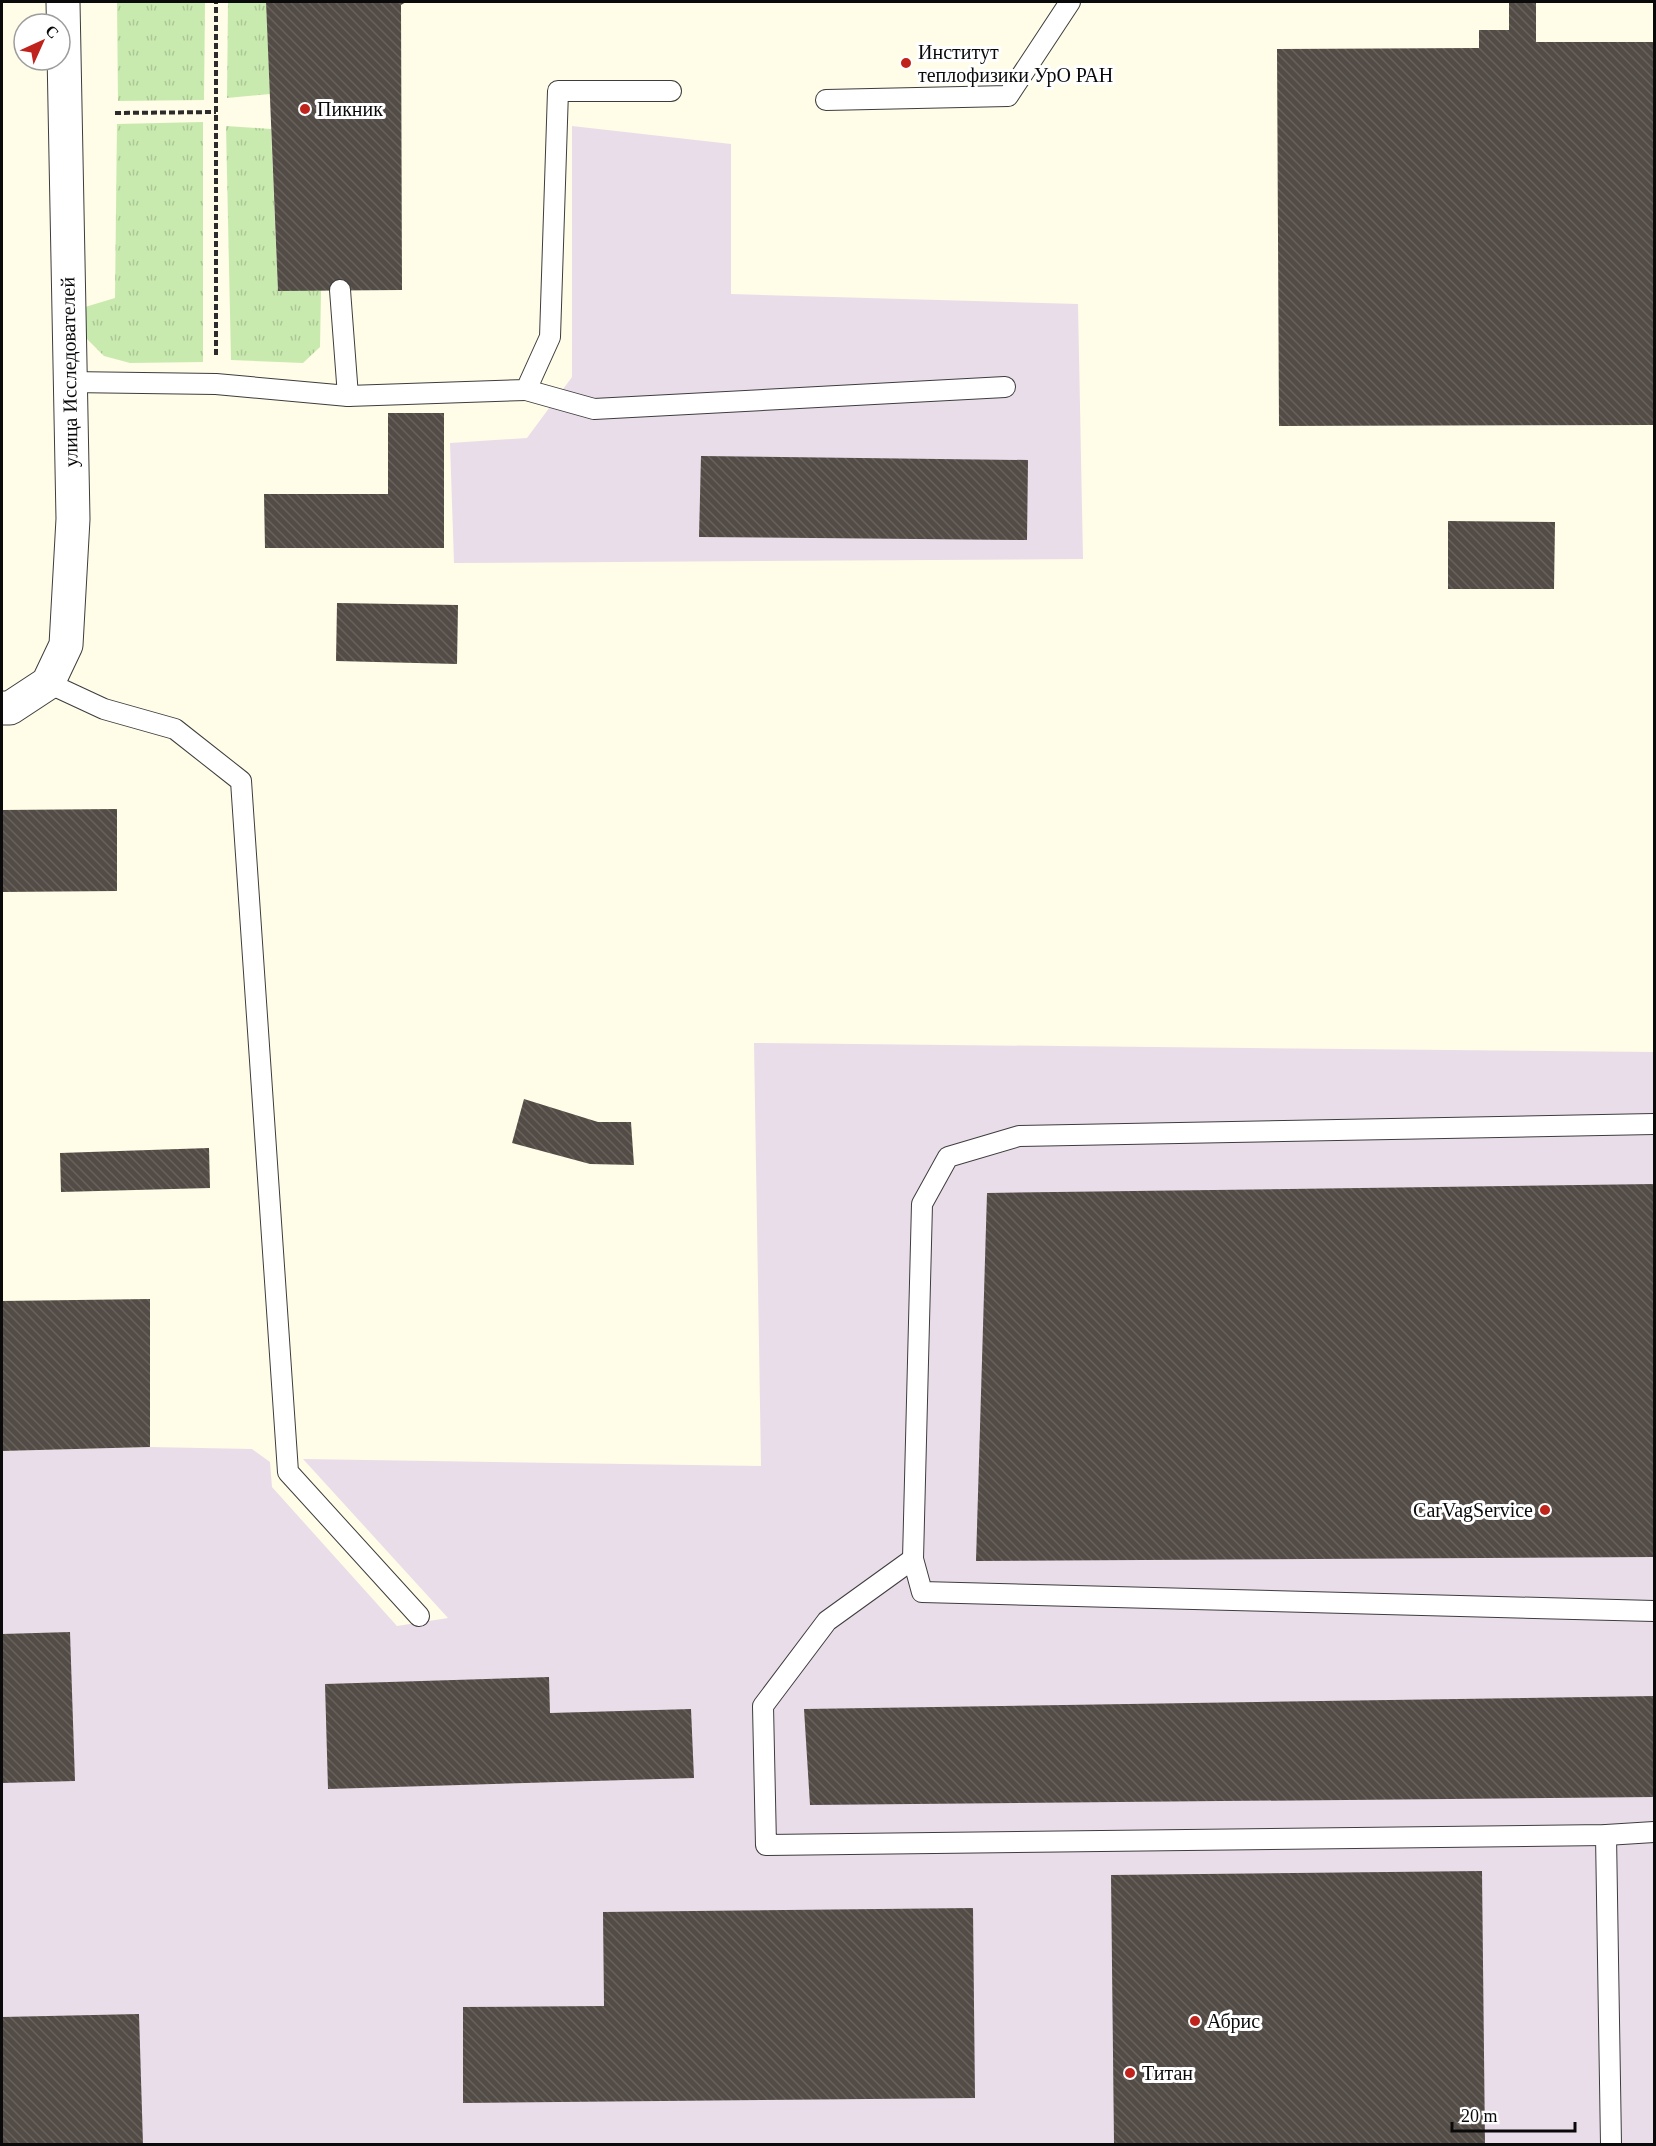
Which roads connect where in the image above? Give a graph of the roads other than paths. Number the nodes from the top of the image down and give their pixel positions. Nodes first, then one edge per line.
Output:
1 (63, 2) edge
2 (1070, 2) edge
3 (671, 91) dead end
4 (826, 100) dead end
5 (340, 290) dead end
6 (69, 382) junction
7 (1005, 387) dead end
8 (526, 390) junction
9 (348, 396) junction
10 (48, 683) junction
11 (2, 708) edge
12 (1654, 1124) edge
13 (913, 1559) junction
14 (1654, 1611) edge
15 (418, 1616) dead end
16 (1654, 1832) edge
17 (1606, 1835) junction
18 (1611, 2145) edge

1 - 6 street, улица Исследователей
2 - 4 lane
3 - 8 lane
5 - 9 lane
6 - 9 lane
6 - 10 street, улица Исследователей
7 - 8 lane
8 - 9 lane
10 - 11 street
10 - 15 lane
12 - 13 lane
13 - 14 lane
13 - 17 lane
16 - 17 lane
17 - 18 lane

